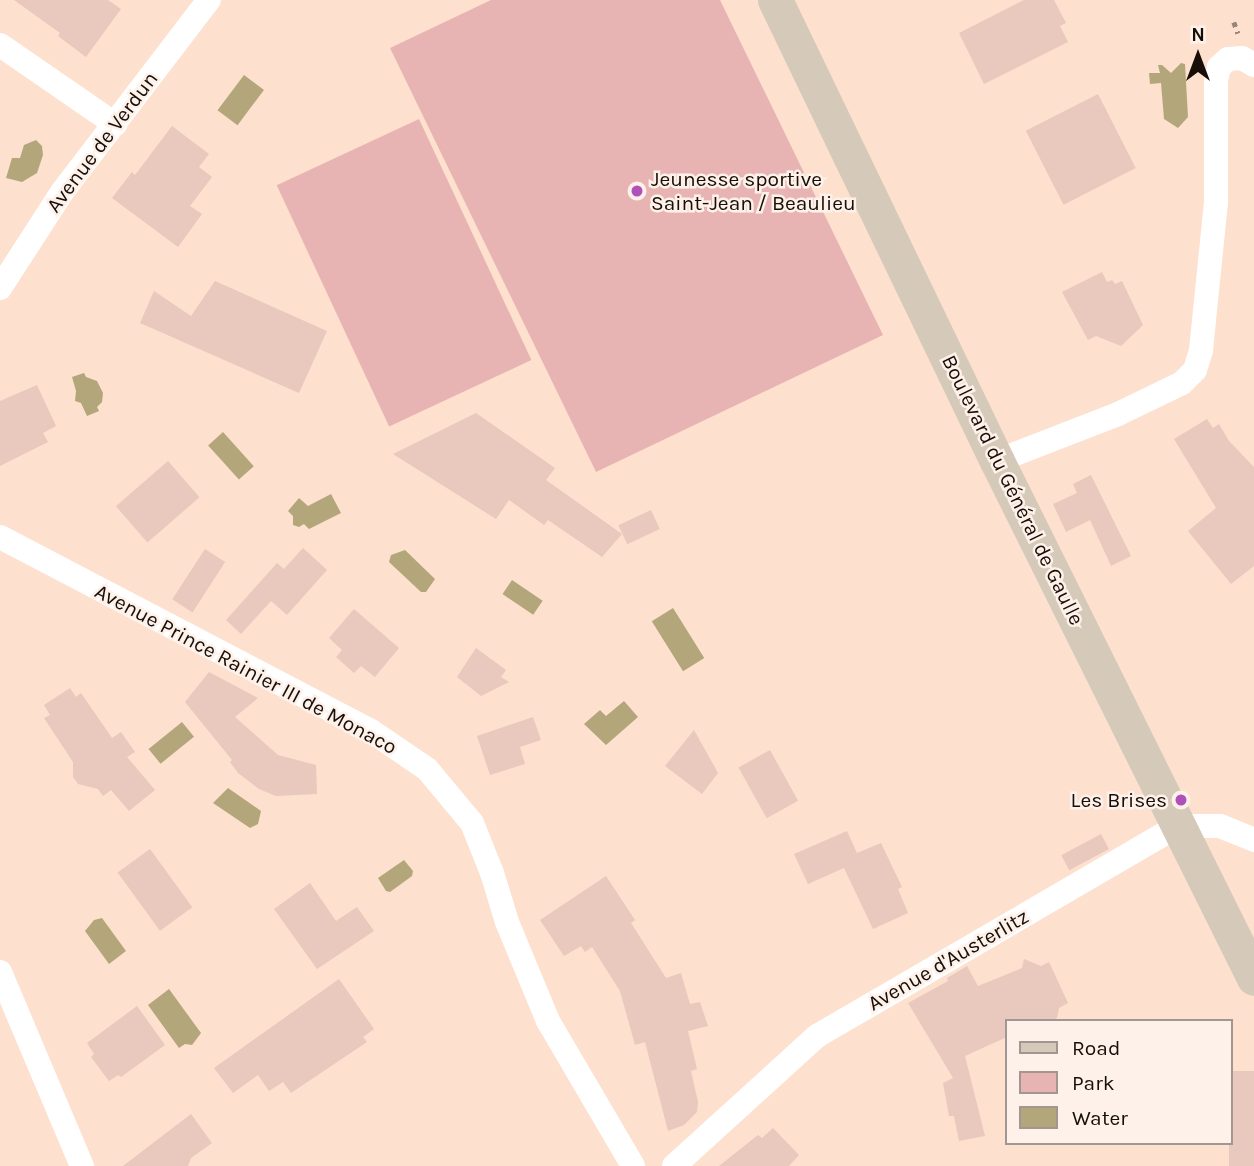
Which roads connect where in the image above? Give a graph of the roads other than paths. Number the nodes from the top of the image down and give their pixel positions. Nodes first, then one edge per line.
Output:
1 (209, 0) edge
2 (775, 0) edge
3 (0, 45) edge
4 (1254, 65) edge
5 (115, 124) junction
6 (0, 288) edge
7 (998, 461) junction
8 (0, 537) edge
9 (1178, 826) junction
10 (1254, 840) edge
11 (0, 972) edge
12 (1254, 978) edge
13 (82, 1166) edge
14 (633, 1166) edge
15 (674, 1166) edge

1 - 5 street, Avenue de Verdun
2 - 7 street, Boulevard du Général de Gaulle
3 - 5 street
4 - 7 street
5 - 6 street, Avenue de Verdun
7 - 9 street, Boulevard du Général de Gaulle
8 - 14 street, Avenue Prince Rainier III de Monaco
9 - 10 street
9 - 12 street, Boulevard du Général de Gaulle
9 - 15 street, Avenue d'Austerlitz
11 - 13 street

